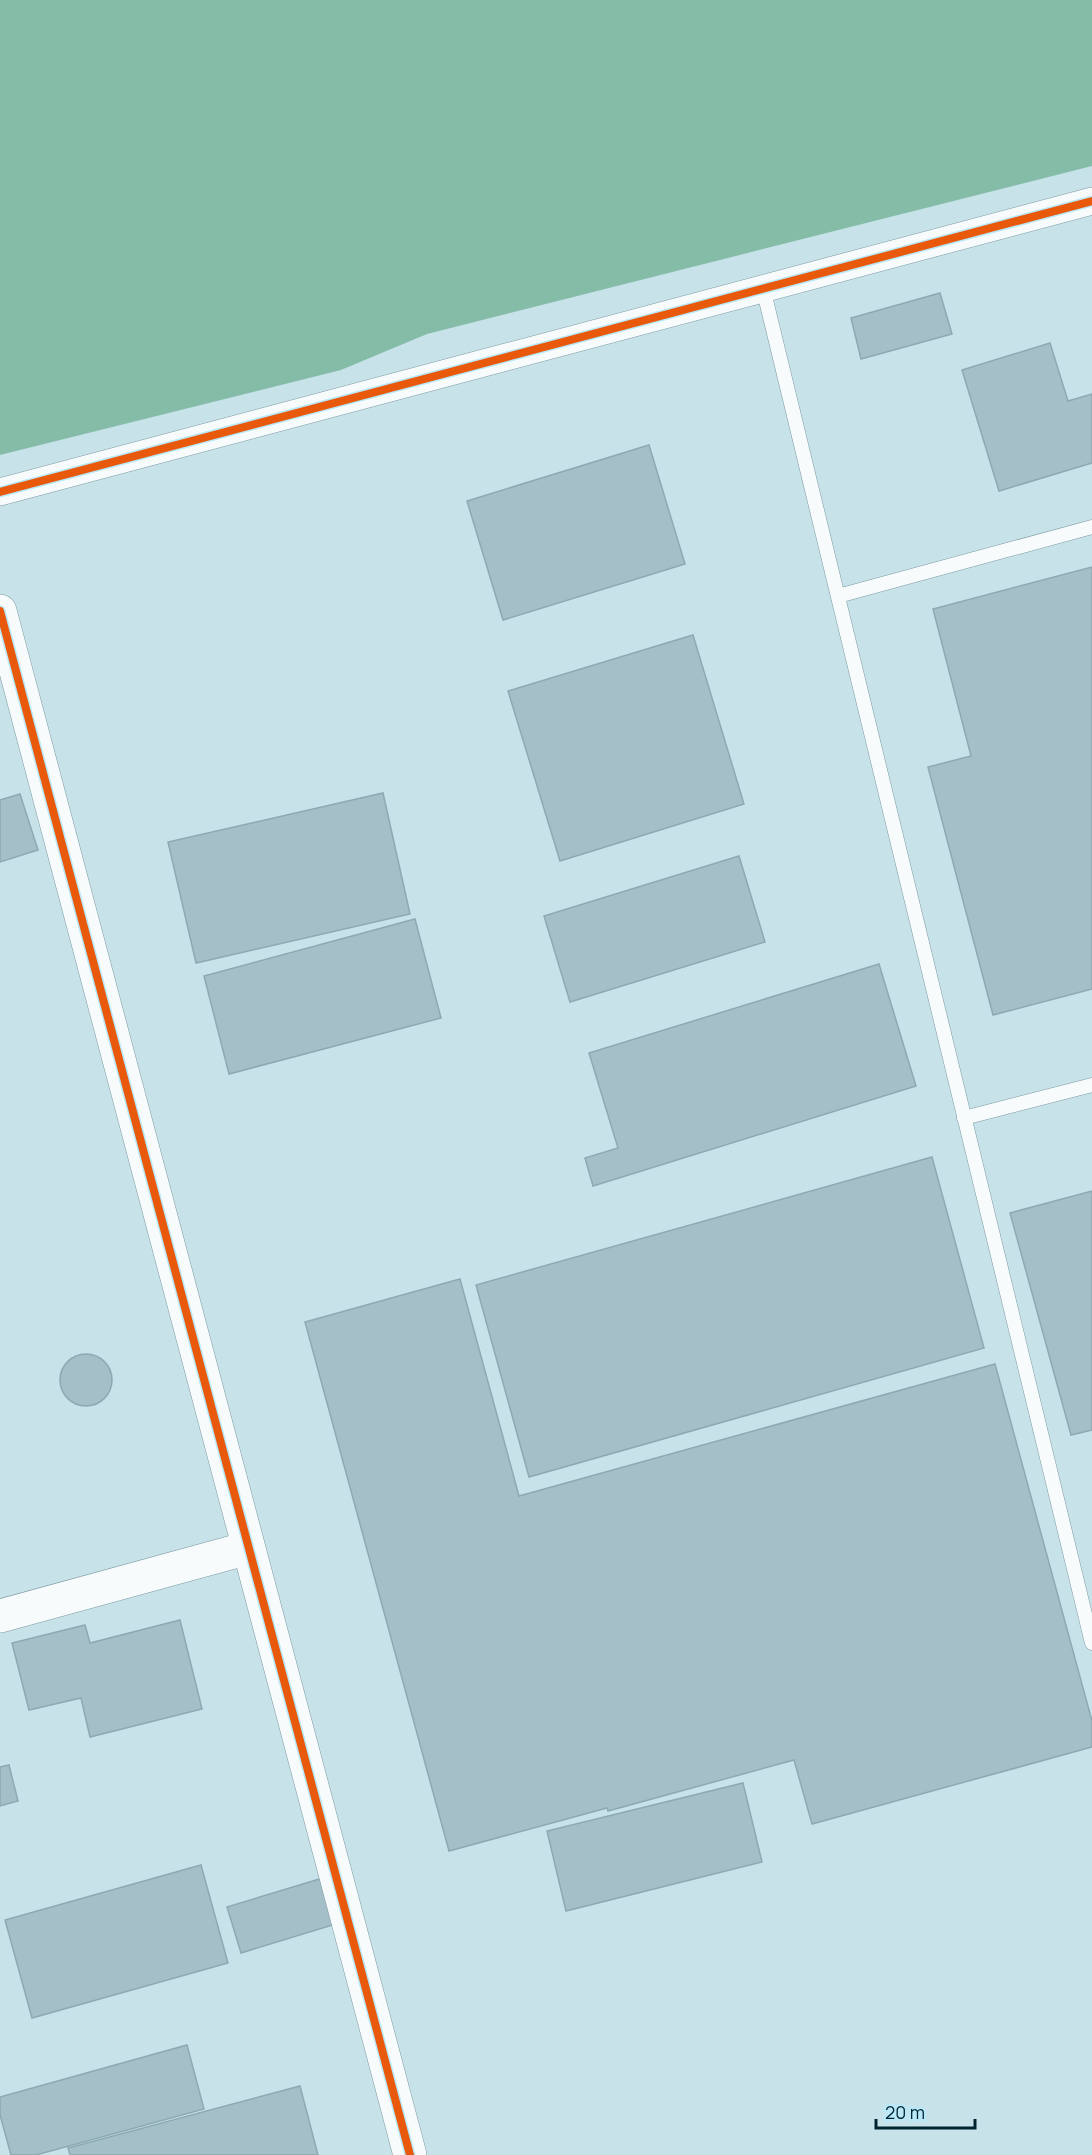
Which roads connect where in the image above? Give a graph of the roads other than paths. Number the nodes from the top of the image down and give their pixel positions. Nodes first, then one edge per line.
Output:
1 (1092, 201) edge
2 (763, 288) junction
3 (0, 492) edge
4 (1092, 527) edge
5 (838, 596) junction
6 (0, 611) edge
7 (1092, 1085) edge
8 (964, 1118) junction
9 (248, 1548) junction
10 (0, 1616) edge
11 (1092, 1643) edge
12 (410, 2155) edge

1 - 2 street
2 - 3 street
2 - 5 lane
4 - 5 lane
5 - 8 lane
6 - 9 street
7 - 8 lane
8 - 11 lane
9 - 10 street
9 - 12 street

